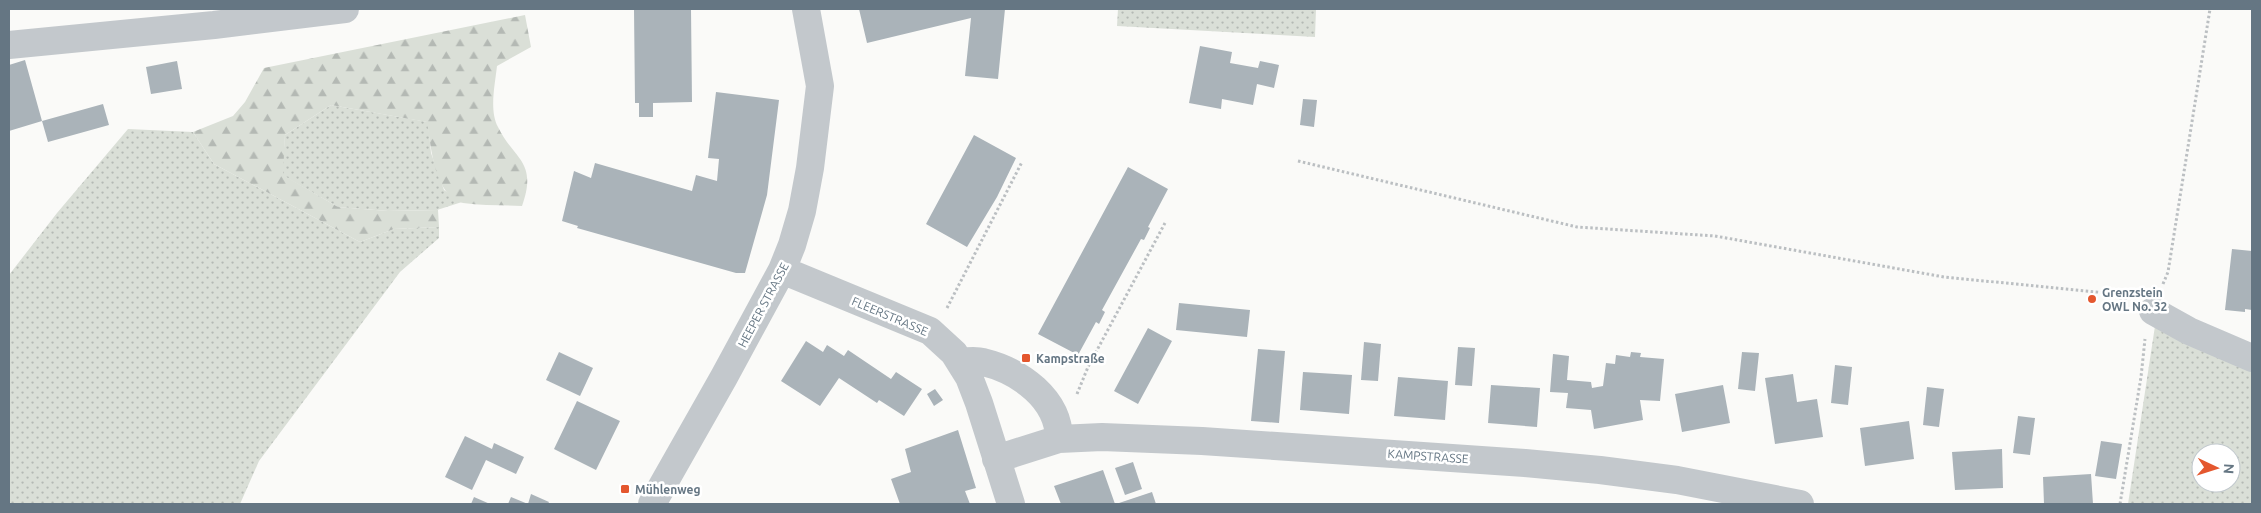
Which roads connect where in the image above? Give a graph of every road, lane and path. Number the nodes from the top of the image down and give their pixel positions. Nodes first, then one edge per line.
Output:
1 (345, 9) edge
2 (806, 9) edge
3 (2210, 9) edge
4 (9, 45) edge
5 (1298, 161) dead end
6 (1022, 162) dead end
7 (1165, 223) dead end
8 (782, 270) junction
9 (2153, 311) junction
10 (930, 331) junction
11 (2252, 358) edge
12 (960, 362) junction
13 (1059, 439) junction
14 (996, 459) junction
15 (652, 504) edge
16 (1011, 504) edge
17 (1800, 504) edge
18 (2120, 504) edge

1 - 4 street
2 - 8 street, HEEPER STRASSE
3 - 9 path
5 - 9 path
6 - 10 path
7 - 13 path
8 - 10 street, FLEERSTRASSE
8 - 15 street, HEEPER STRASSE
9 - 11 street
9 - 18 path
10 - 12 street, FLEERSTRASSE
12 - 13 street
12 - 14 street, FLEERSTRASSE
13 - 14 street, KAMPSTRASSE
13 - 17 street, KAMPSTRASSE
14 - 16 street, FLEERSTRASSE

